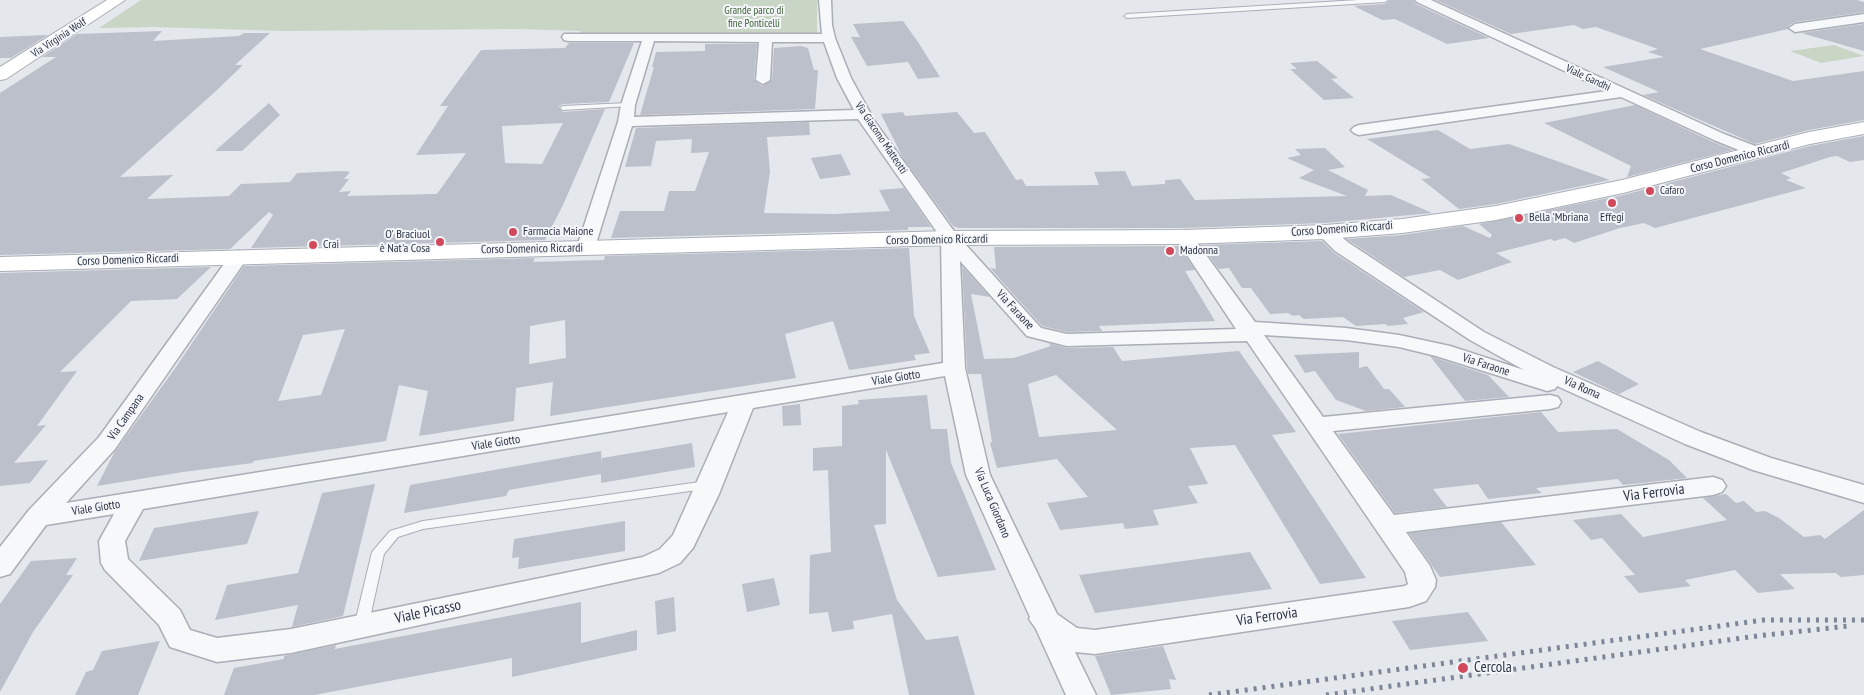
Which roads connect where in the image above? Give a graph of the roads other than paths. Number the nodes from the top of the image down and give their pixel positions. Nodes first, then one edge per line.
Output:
1 (117, 0) edge
2 (826, 0) edge
3 (1385, 0) edge
4 (1421, 0) edge
5 (1127, 16) dead end
6 (1864, 18) edge
7 (1795, 28) dead end
8 (568, 37) dead end
9 (649, 38) junction
10 (766, 38) junction
11 (828, 38) junction
12 (0, 75) edge
13 (763, 80) dead end
14 (1621, 93) junction
15 (628, 105) junction
16 (563, 108) dead end
17 (862, 114) junction
18 (626, 122) junction
19 (1864, 128) edge
20 (1359, 130) dead end
21 (1757, 152) junction
22 (1325, 232) junction
23 (1184, 237) junction
24 (950, 238) junction
25 (586, 248) junction
26 (239, 257) junction
27 (0, 264) edge
28 (1249, 332) junction
29 (954, 368) junction
30 (744, 402) junction
31 (1550, 402) dead end
32 (1316, 425) junction
33 (1711, 457) dead end
34 (710, 484) junction
35 (1713, 486) dead end
36 (1864, 494) edge
37 (134, 502) junction
38 (38, 517) junction
39 (1387, 525) junction
40 (0, 567) edge
41 (1043, 619) junction
42 (361, 626) junction
43 (1080, 695) edge

1 - 12 main road, Via Virginia Wolf
2 - 11 street, Via Giacomo Matteotti
3 - 5 lane
4 - 14 street, Viale Gandhi
6 - 7 street
8 - 9 street
9 - 10 street
9 - 15 street
10 - 11 street
10 - 13 street
11 - 17 street, Via Giacomo Matteotti
14 - 20 street
14 - 21 street, Viale Gandhi
15 - 16 lane
15 - 18 street
17 - 18 street
17 - 24 street, Via Giacomo Matteotti
18 - 25 street
19 - 21 main road, Corso Domenico Riccardi
21 - 22 main road, Corso Domenico Riccardi
22 - 23 main road, Corso Domenico Riccardi
22 - 36 street, Via Roma
23 - 24 main road, Corso Domenico Riccardi
23 - 28 street, Via Ferrovia
24 - 25 main road, Corso Domenico Riccardi
24 - 28 street, Via Faraone
24 - 29 street, Via Luca Giordano
25 - 26 main road, Corso Domenico Riccardi
26 - 27 main road, Corso Domenico Riccardi
26 - 38 street, Via Campana
28 - 32 street, Via Ferrovia
28 - 33 street, Via Faraone
29 - 30 street, Viale Giotto
29 - 41 street, Via Luca Giordano
30 - 34 street, Viale Picasso
30 - 37 street, Viale Giotto
31 - 32 street
32 - 39 street, Via Ferrovia
34 - 42 street, Viale Picasso
34 - 42 lane
35 - 39 street, Via Ferrovia
37 - 38 street, Viale Giotto
37 - 42 street, Viale Picasso
38 - 40 street, Via Campana
39 - 41 street, Via Ferrovia
41 - 43 street, Via Luca Giordano

